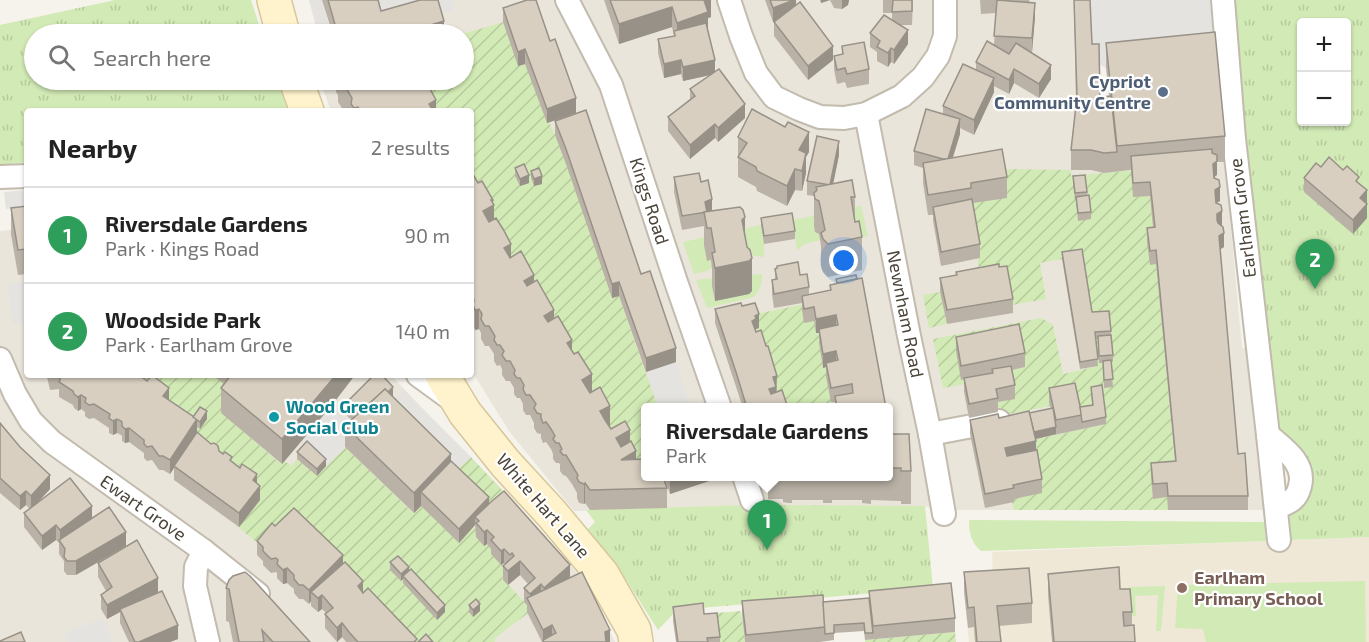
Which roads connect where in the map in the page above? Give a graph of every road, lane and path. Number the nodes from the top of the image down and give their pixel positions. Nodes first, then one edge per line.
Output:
1 (274, 0) edge
2 (567, 0) edge
3 (729, 0) edge
4 (945, 0) edge
5 (1223, 0) edge
6 (280, 24) edge
7 (300, 90) edge
8 (306, 108) edge
9 (866, 114) junction
10 (24, 176) edge
11 (0, 177) edge
12 (0, 359) edge
13 (422, 378) edge
14 (444, 378) edge
15 (718, 403) edge
16 (459, 405) junction
17 (1019, 417) edge
18 (930, 435) junction
19 (745, 481) edge
20 (752, 500) dead end
21 (944, 514) dead end
22 (1279, 540) dead end
23 (204, 551) junction
24 (273, 608) edge
25 (208, 642) edge
26 (636, 642) edge

1 - 6 street
2 - 15 street, Kings Road
3 - 9 street
4 - 9 street
5 - 22 street, Earlham Grove
7 - 8 street
9 - 18 street, Newnham Road
10 - 11 street
12 - 23 street, Ewart Grove
13 - 16 street
14 - 16 street, White Hart Lane
16 - 26 street, White Hart Lane
17 - 18 street
18 - 21 street, Newnham Road
19 - 20 street
23 - 24 street, Ewart Grove
23 - 25 street

